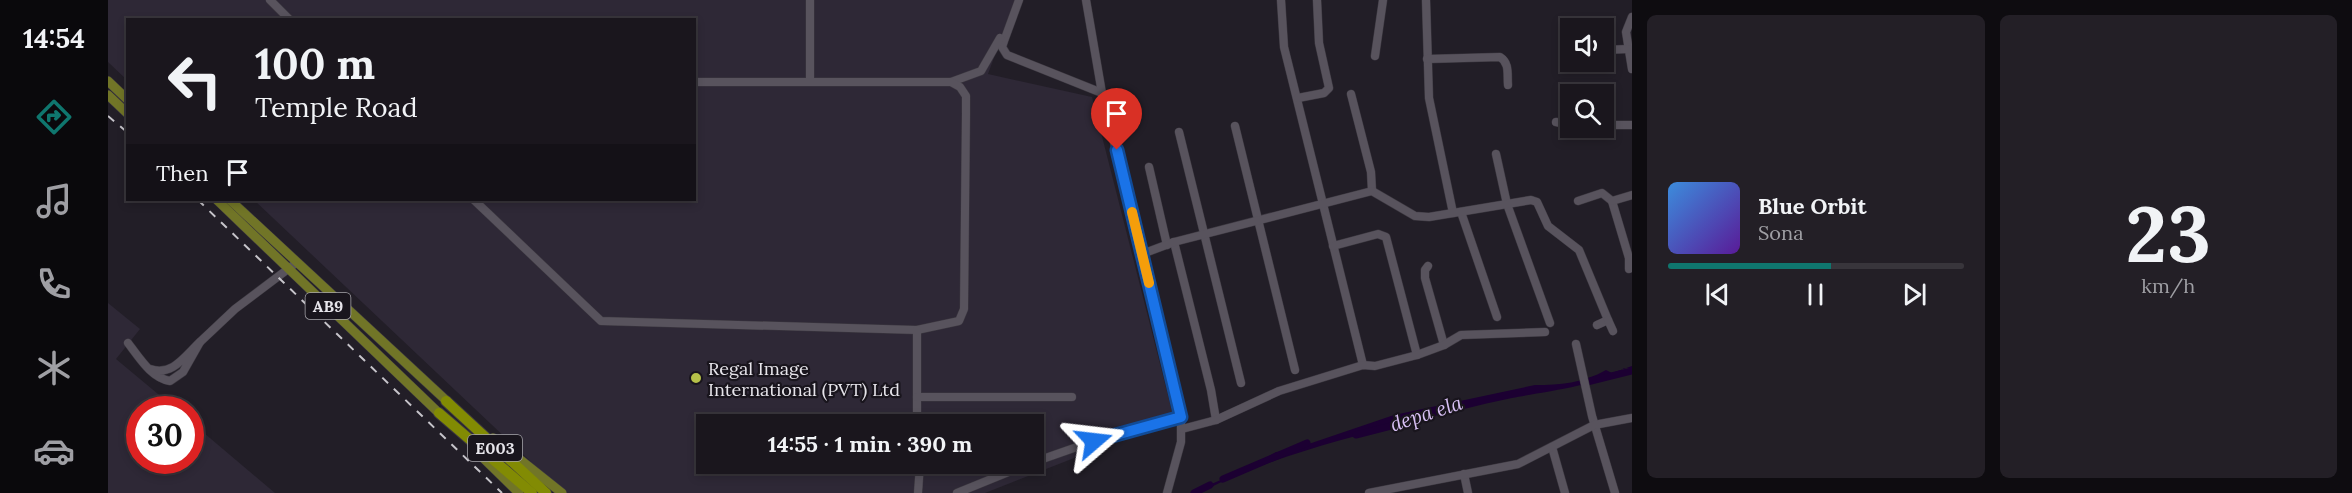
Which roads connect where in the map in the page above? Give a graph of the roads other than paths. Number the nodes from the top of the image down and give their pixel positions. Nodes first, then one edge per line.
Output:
1 (270, 0) edge
2 (810, 0) edge
3 (1017, 0) edge
4 (1086, 0) edge
5 (1281, 0) edge
6 (1317, 0) edge
7 (1383, 0) edge
8 (1426, 0) edge
9 (1632, 17) edge
10 (289, 18) edge
11 (1628, 49) junction
12 (1614, 50) edge
13 (1375, 56) dead end
14 (1427, 59) junction
15 (1632, 69) edge
16 (108, 81) edge
17 (810, 81) junction
18 (696, 82) edge
19 (951, 82) junction
20 (1508, 85) dead end
21 (1102, 93) junction
22 (1352, 94) dead end
23 (108, 95) edge
24 (126, 98) edge
25 (1298, 98) junction
26 (126, 112) edge
27 (1556, 122) dead end
28 (1560, 123) edge
29 (1614, 125) edge
30 (1632, 125) edge
31 (1234, 126) dead end
32 (1179, 132) dead end
33 (1496, 154) dead end
34 (1149, 167) dead end
35 (1372, 191) junction
36 (1632, 195) edge
37 (218, 201) edge
38 (232, 201) edge
39 (475, 201) edge
40 (1578, 201) dead end
41 (1612, 201) junction
42 (1324, 204) junction
43 (1507, 204) junction
44 (1457, 212) junction
45 (1257, 222) junction
46 (1204, 235) junction
47 (1170, 243) junction
48 (1333, 246) junction
49 (1142, 254) junction
50 (293, 266) junction
51 (1428, 266) dead end
52 (1629, 269) dead end
53 (1497, 317) dead end
54 (1608, 320) junction
55 (1550, 323) dead end
56 (1597, 325) dead end
57 (917, 330) junction
58 (1613, 331) dead end
59 (1545, 332) dead end
60 (128, 343) dead end
61 (1576, 344) dead end
62 (1444, 345) junction
63 (1417, 356) junction
64 (1363, 365) junction
65 (1295, 370) dead end
66 (1241, 383) dead end
67 (917, 397) junction
68 (1072, 397) dead end
69 (446, 401) junction
70 (439, 412) junction
71 (917, 414) edge
72 (1181, 417) junction
73 (1632, 418) edge
74 (1216, 420) junction
75 (1594, 425) junction
76 (1182, 429) junction
77 (1552, 447) junction
78 (1044, 459) edge
79 (919, 474) edge
80 (1004, 474) edge
81 (1464, 474) junction
82 (1407, 489) edge
83 (519, 493) edge
84 (532, 493) edge
85 (546, 493) edge
86 (562, 493) edge
87 (918, 493) edge
88 (957, 493) edge
89 (1167, 493) edge
90 (1370, 493) edge
91 (1468, 493) edge
92 (1565, 493) edge
93 (1615, 493) edge

1 - 10 street
2 - 17 street
3 - 19 street
3 - 21 street
4 - 21 street
5 - 25 street
6 - 25 street
7 - 13 street
8 - 14 street
9 - 11 street
11 - 12 street
11 - 15 street
14 - 20 street
14 - 44 street
16 - 24 main road
17 - 18 street
17 - 19 street
19 - 57 street
21 - 49 street
22 - 35 street
23 - 26 main road
25 - 42 street
27 - 28 street
29 - 30 street
31 - 45 street
32 - 46 street
33 - 43 street
34 - 47 street
35 - 42 street
35 - 44 street
36 - 41 street
37 - 50 main road, AB9
38 - 50 main road, AB9
39 - 57 street
40 - 41 street
41 - 52 street
42 - 45 street
42 - 48 street
43 - 44 street
43 - 54 street
43 - 55 street
44 - 53 street
45 - 46 street
45 - 65 street
46 - 47 street
46 - 66 street
47 - 49 street
47 - 74 street
48 - 63 street
48 - 64 street
49 - 72 street
50 - 60 street
50 - 69 main road, AB9
50 - 70 main road, AB9
51 - 62 street
54 - 56 street
54 - 58 street
57 - 67 street
59 - 62 street
61 - 75 street
62 - 63 street
63 - 64 street
64 - 74 street
67 - 68 street
67 - 71 street
69 - 85 highway, E003
69 - 86 main road, AB9
70 - 83 main road, AB9
70 - 84 highway, E003
72 - 76 street
72 - 78 street
73 - 75 street
74 - 76 street
75 - 77 street
75 - 93 street
76 - 89 street
77 - 81 street
77 - 92 street
79 - 87 street
80 - 88 street
81 - 82 street
81 - 91 street
82 - 90 street

